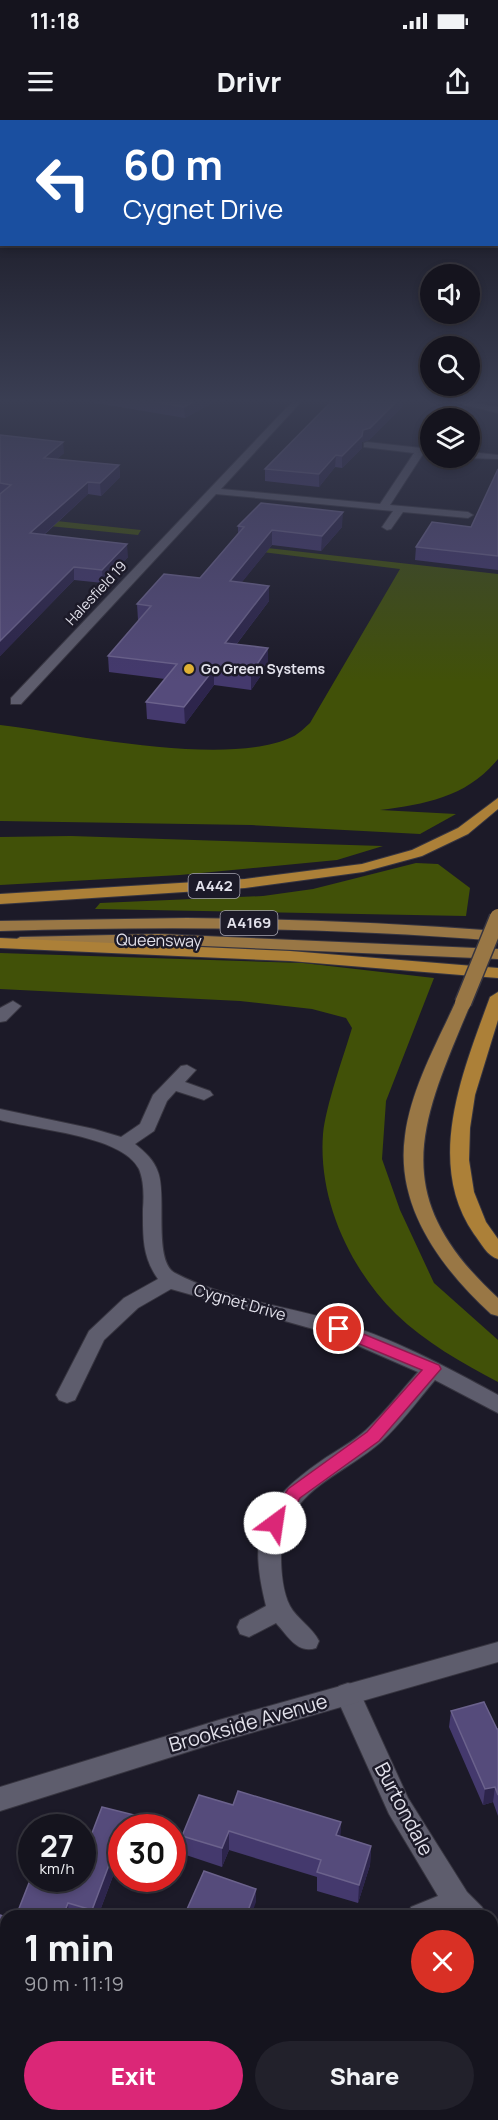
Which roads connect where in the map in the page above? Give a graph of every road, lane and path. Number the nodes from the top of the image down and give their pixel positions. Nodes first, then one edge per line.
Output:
1 (209, 495) edge
2 (259, 495) edge
3 (392, 495) edge
4 (383, 507) junction
5 (400, 509) junction
6 (468, 515) dead end
7 (387, 527) dead end
8 (16, 700) dead end
9 (496, 804) edge
10 (0, 899) edge
11 (498, 917) edge
12 (0, 926) edge
13 (498, 936) edge
14 (8, 943) edge
15 (498, 954) edge
16 (498, 973) edge
17 (496, 1003) edge
18 (187, 1070) dead end
19 (173, 1084) junction
20 (204, 1095) dead end
21 (0, 1114) edge
22 (121, 1146) junction
23 (498, 1253) edge
24 (173, 1279) junction
25 (498, 1309) edge
26 (433, 1369) junction
27 (68, 1395) dead end
28 (498, 1405) edge
29 (279, 1610) junction
30 (249, 1627) dead end
31 (308, 1641) dead end
32 (498, 1652) edge
33 (348, 1694) junction
34 (0, 1799) edge
35 (465, 1908) edge

1 - 8 street, Halesfield 19
2 - 4 street
3 - 4 street
4 - 5 street
5 - 6 street
5 - 7 street
9 - 10 highway, A442
11 - 25 main road, bridge
12 - 13 main road, Queensway / A4169
14 - 15 main road, Queensway / A4169
14 - 16 highway
17 - 23 highway
18 - 19 street
19 - 20 street
19 - 22 street
21 - 22 street, Cygnet Drive
22 - 24 street, Cygnet Drive
24 - 26 street, Cygnet Drive
24 - 27 street
26 - 28 street, Cygnet Drive
26 - 29 street
29 - 30 street
29 - 31 street
32 - 33 street, Brookside Avenue
33 - 34 street, Brookside Avenue
33 - 35 street, Burtondale

